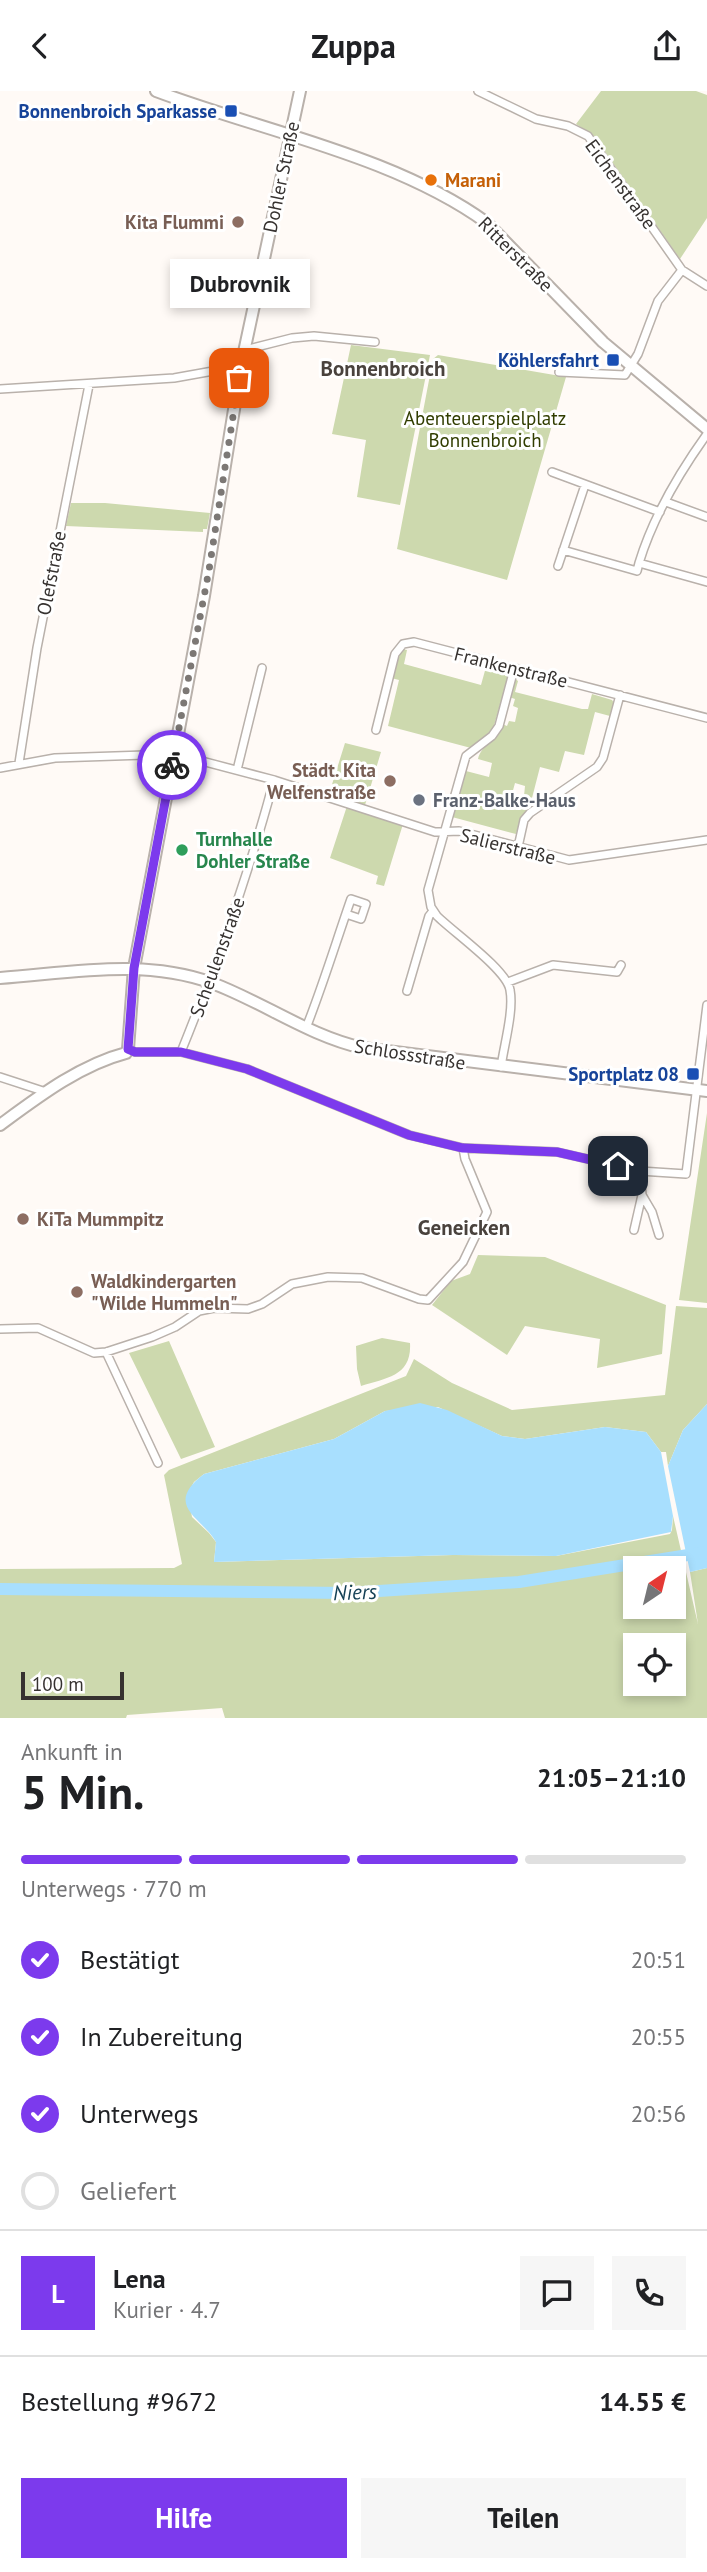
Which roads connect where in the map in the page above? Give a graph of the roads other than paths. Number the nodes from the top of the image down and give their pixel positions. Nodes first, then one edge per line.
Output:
1 (156, 91) edge
2 (300, 91) edge
3 (478, 91) edge
4 (290, 134) junction
5 (682, 270) junction
6 (707, 286) edge
7 (375, 342) dead end
8 (245, 350) junction
9 (241, 366) junction
10 (632, 367) junction
11 (559, 372) dead end
12 (89, 384) junction
13 (0, 389) edge
14 (707, 432) edge
15 (552, 472) dead end
16 (585, 485) junction
17 (666, 502) junction
18 (660, 512) junction
19 (707, 517) edge
20 (563, 550) junction
21 (639, 563) junction
22 (558, 566) dead end
23 (707, 582) edge
24 (262, 667) dead end
25 (514, 669) junction
26 (620, 695) junction
27 (707, 718) edge
28 (376, 730) dead end
29 (174, 754) junction
30 (19, 763) junction
31 (0, 768) edge
32 (237, 770) junction
33 (274, 781) junction
34 (443, 832) junction
35 (707, 840) edge
36 (518, 846) junction
37 (433, 911) junction
38 (346, 914) dead end
39 (621, 965) dead end
40 (134, 968) junction
41 (0, 978) edge
42 (209, 982) junction
43 (508, 982) junction
44 (407, 991) dead end
45 (707, 1005) edge
46 (306, 1028) junction
47 (128, 1049) junction
48 (181, 1052) junction
49 (501, 1067) junction
50 (0, 1077) edge
51 (702, 1091) edge
52 (46, 1092) junction
53 (0, 1125) edge
54 (463, 1148) junction
55 (640, 1171) junction
56 (642, 1195) junction
57 (634, 1230) dead end
58 (659, 1235) dead end
59 (0, 1329) edge
60 (106, 1352) junction
61 (158, 1462) dead end

1 - 4 main road, Ritterstraße
2 - 4 main road, Dohler Straße
3 - 5 street, Eichenstraße
4 - 8 main road, Dohler Straße
4 - 10 main road, Ritterstraße
5 - 6 street, Eichenstraße
5 - 10 street
7 - 8 street
8 - 9 main road, Dohler Straße
9 - 12 street
9 - 29 main road, Dohler Straße
10 - 11 street
10 - 14 main road, Ritterstraße
12 - 13 street
12 - 30 street, Olefstraße
14 - 17 street
15 - 16 street
16 - 18 street
16 - 20 street
17 - 18 street
17 - 19 street
18 - 21 street
20 - 21 street
20 - 22 street
21 - 23 street
24 - 32 street
25 - 26 street, Frankenstraße
25 - 28 street, Frankenstraße
25 - 34 street
26 - 27 street, Frankenstraße
26 - 36 street
29 - 30 street, Salierstraße
29 - 32 street, Salierstraße
29 - 40 main road, Dohler Straße
30 - 31 street, Salierstraße
32 - 33 street, Salierstraße
33 - 34 street, Salierstraße
33 - 42 street, Scheulenstraße
34 - 36 street, Salierstraße
34 - 37 street
35 - 36 street, Salierstraße
37 - 43 street
37 - 44 street
38 - 46 street
39 - 43 street
40 - 41 main road, Schlossstraße
40 - 42 main road, Schlossstraße
40 - 47 main road, Dohler Straße
42 - 46 main road, Schlossstraße
42 - 48 street, Scheulenstraße
43 - 49 street
45 - 51 street
46 - 49 main road, Schlossstraße
47 - 48 street
47 - 52 main road
48 - 54 street
49 - 51 main road, Schlossstraße
50 - 52 street
51 - 55 street
52 - 53 main road
54 - 55 street
54 - 60 street
55 - 56 street
56 - 57 street
56 - 58 street
59 - 60 street
60 - 61 street

